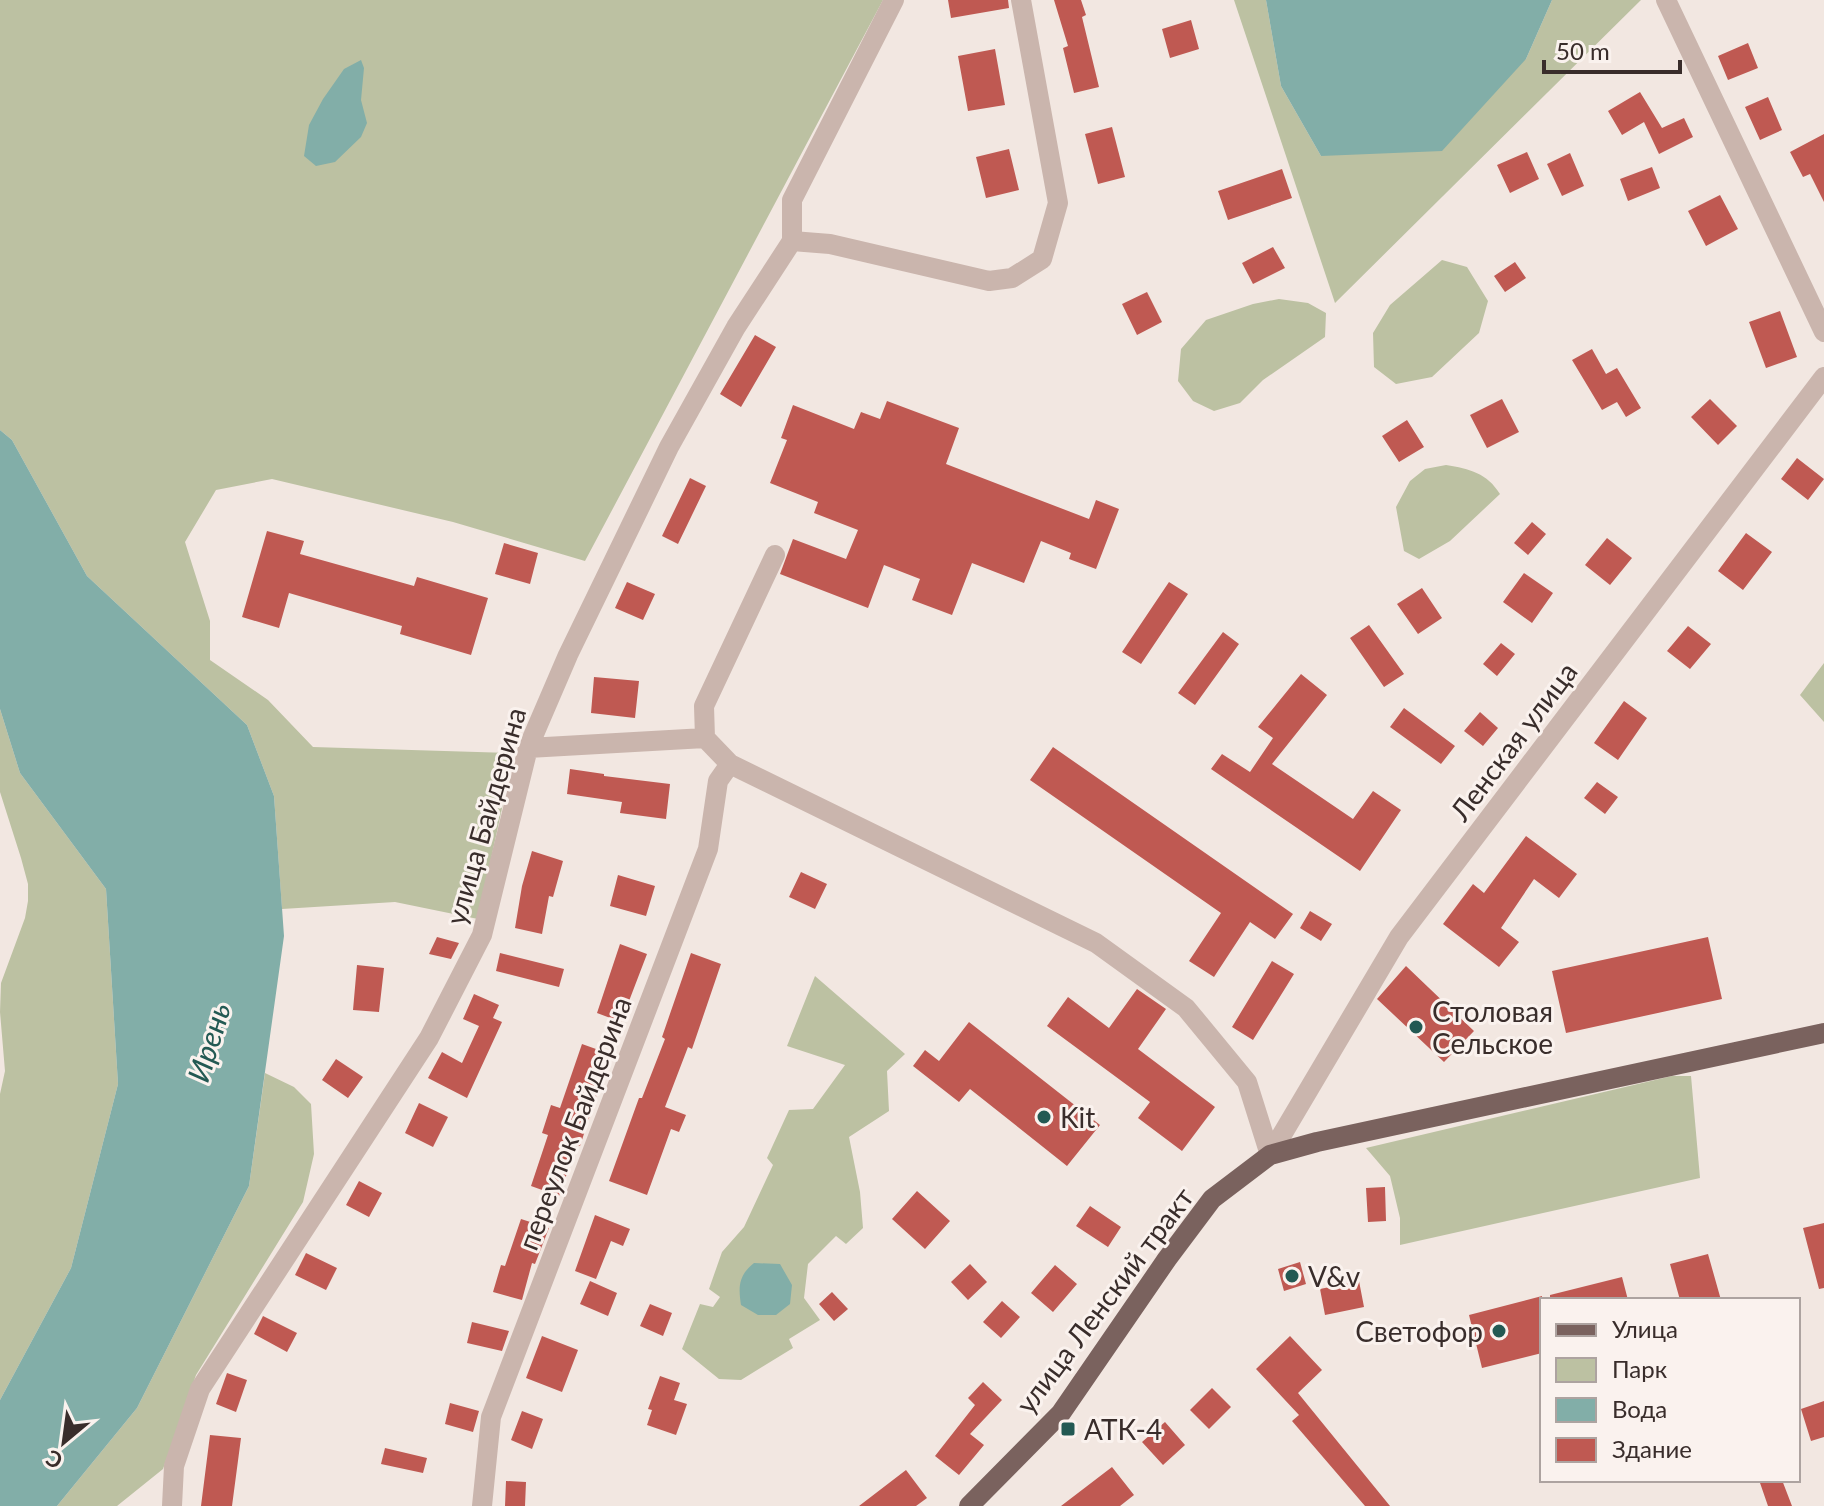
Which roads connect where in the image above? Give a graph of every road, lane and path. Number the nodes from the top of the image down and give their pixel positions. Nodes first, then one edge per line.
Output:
1 (894, 0) edge
2 (1021, 0) edge
3 (1666, 0) edge
4 (792, 241) junction
5 (1824, 332) edge
6 (1824, 377) edge
7 (775, 555) dead end
8 (705, 738) junction
9 (528, 748) junction
10 (730, 764) junction
11 (1818, 1034) edge
12 (1270, 1155) junction
13 (172, 1506) edge
14 (482, 1506) edge
15 (969, 1506) edge

1 - 4 street
2 - 4 street
3 - 5 street
4 - 9 street, улица Байдерина
6 - 12 street, Ленская улица
7 - 8 street
8 - 9 street
8 - 10 street
9 - 13 street, улица Байдерина
10 - 12 street
10 - 14 street, переулок Байдерина
11 - 12 main road, улица Ленский тракт
12 - 15 main road, улица Ленский тракт

